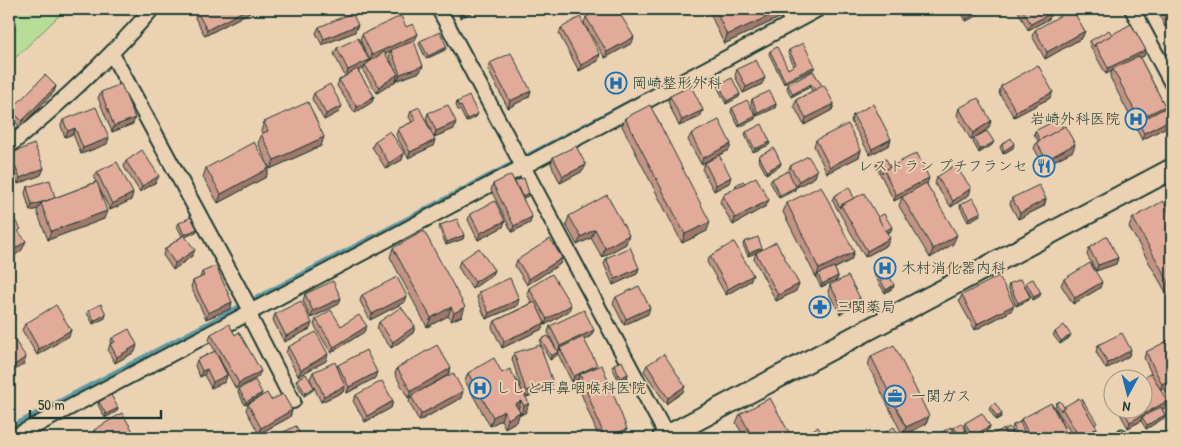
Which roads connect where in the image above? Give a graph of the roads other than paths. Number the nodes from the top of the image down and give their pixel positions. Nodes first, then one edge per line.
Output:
1 (152, 9) edge
2 (439, 9) edge
3 (785, 9) edge
4 (818, 9) edge
5 (1132, 9) edge
6 (792, 22) junction
7 (112, 54) junction
8 (1172, 84) edge
9 (9, 146) edge
10 (523, 166) junction
11 (1172, 169) edge
12 (249, 313) junction
13 (292, 401) dead end
14 (12, 438) edge
15 (666, 438) edge

1 - 7 street
2 - 10 street
3 - 6 street
4 - 6 street
5 - 8 street
6 - 10 street
7 - 9 street
7 - 12 street
10 - 12 street
10 - 15 street
11 - 15 street
12 - 13 street
12 - 14 street

